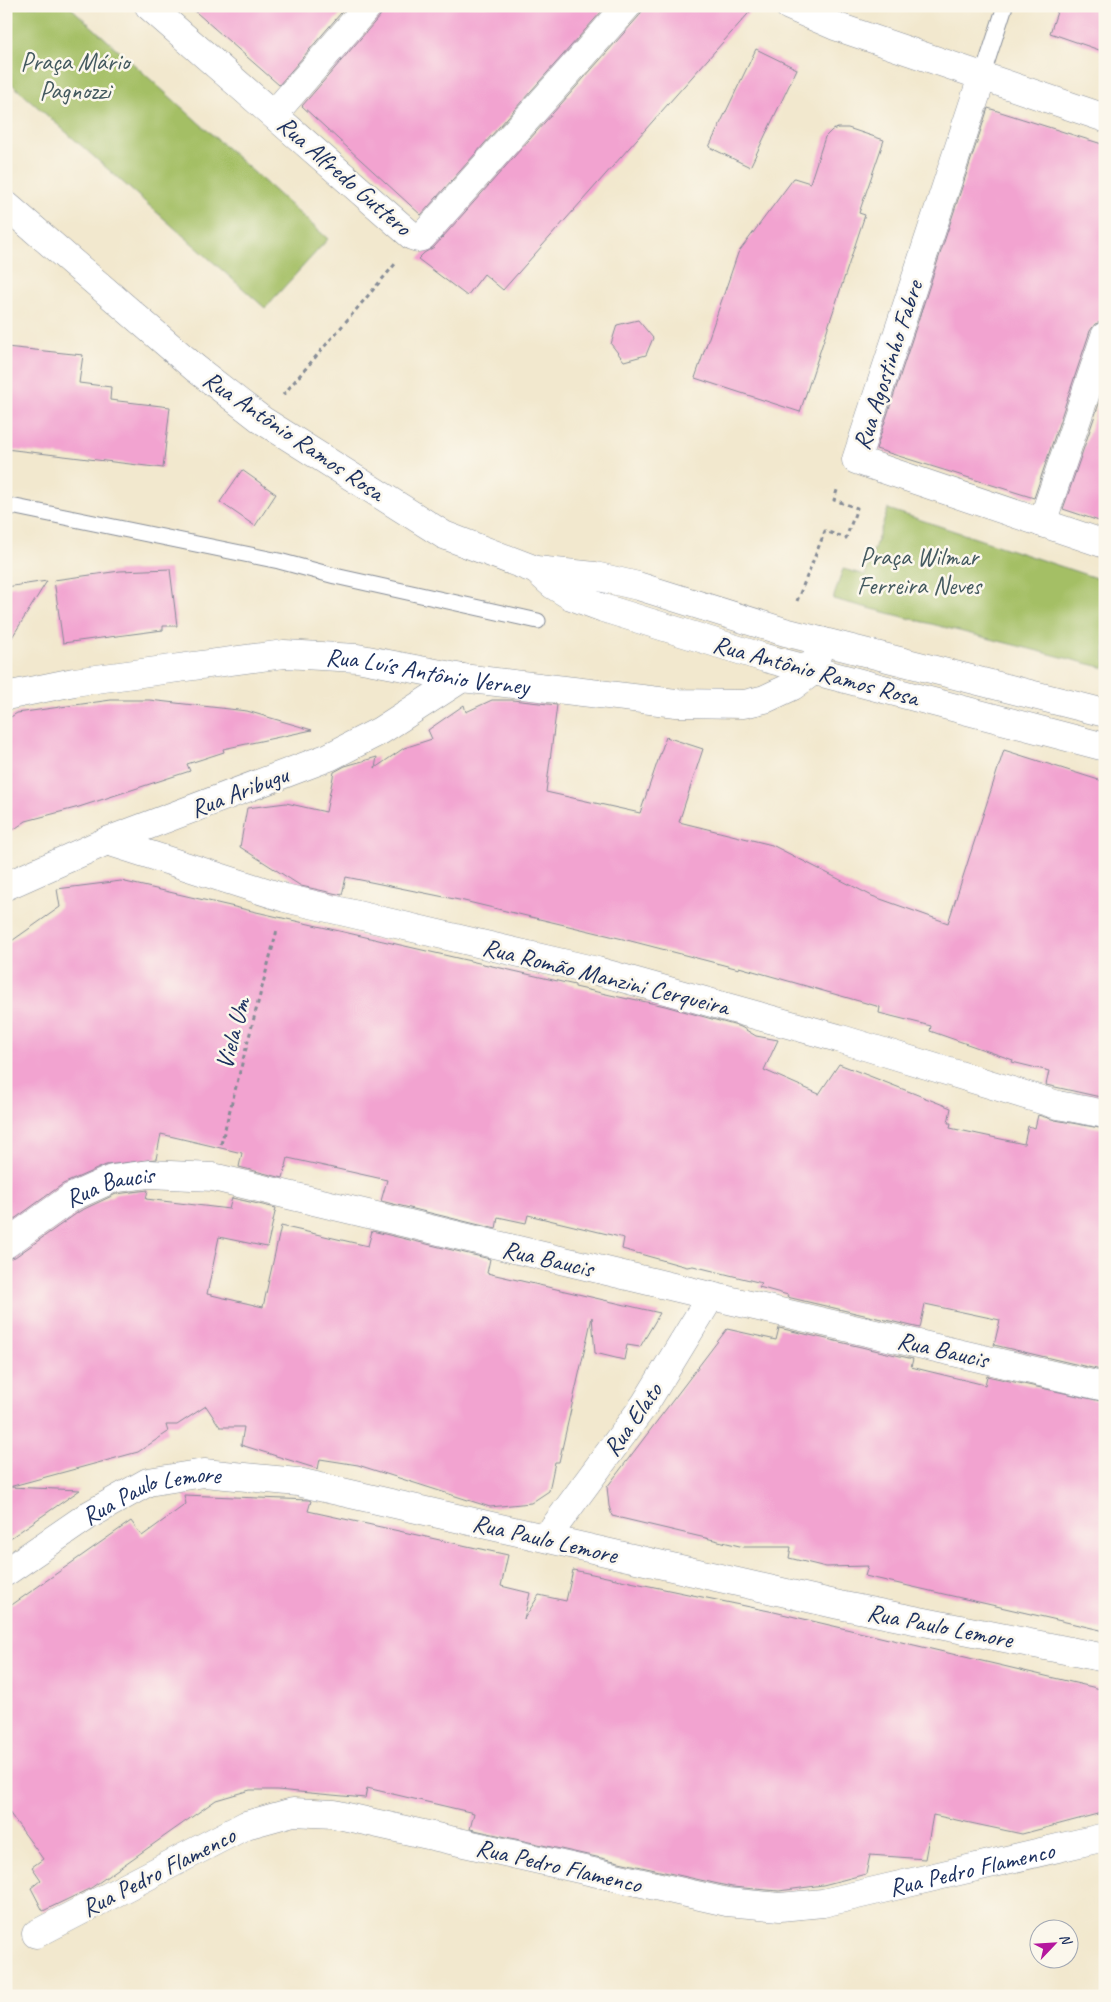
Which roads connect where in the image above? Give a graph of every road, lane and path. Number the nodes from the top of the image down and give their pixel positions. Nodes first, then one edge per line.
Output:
1 (149, 6) edge
2 (368, 6) edge
3 (627, 6) edge
4 (789, 6) edge
5 (1005, 6) edge
6 (982, 77) junction
7 (274, 114) junction
8 (1105, 118) edge
9 (6, 205) edge
10 (418, 238) junction
11 (1105, 336) edge
12 (262, 420) junction
13 (856, 460) junction
14 (6, 505) edge
15 (1042, 523) junction
16 (1105, 544) edge
17 (536, 570) junction
18 (538, 620) dead end
19 (785, 632) junction
20 (821, 641) junction
21 (813, 671) junction
22 (462, 678) junction
23 (6, 696) edge
24 (1105, 713) edge
25 (1105, 747) edge
26 (107, 841) junction
27 (6, 886) edge
28 (285, 898) junction
29 (1105, 1114) edge
30 (212, 1177) junction
31 (6, 1244) edge
32 (711, 1296) junction
33 (1105, 1386) edge
34 (546, 1538) junction
35 (6, 1572) edge
36 (1105, 1658) edge
37 (1105, 1837) edge
38 (36, 1934) dead end

1 - 7 street, Rua Alfredo Guttero
2 - 7 street
3 - 10 street, Rua Alfredo Guttero
4 - 6 street
5 - 6 lane
6 - 8 street
6 - 13 street, Rua Agostinho Fabre
7 - 10 street, Rua Alfredo Guttero
9 - 12 street, Rua Antônio Ramos Rosa
10 - 12 path
11 - 15 street
12 - 17 street, Rua Antônio Ramos Rosa
13 - 15 street, Rua Agostinho Fabre
13 - 19 path
14 - 18 lane
15 - 16 street, Rua Agostinho Fabre
17 - 19 street, Rua Antônio Ramos Rosa
17 - 21 street, Rua Antônio Ramos Rosa
19 - 20 street, Rua Antônio Ramos Rosa
20 - 21 street
20 - 24 street, Rua Antônio Ramos Rosa
21 - 22 street, Rua Luís Antônio Verney
21 - 25 street, Rua Antônio Ramos Rosa
22 - 23 street, Rua Luís Antônio Verney
22 - 26 street, Rua Aribugu
26 - 27 street, Rua Aribugu
26 - 28 street, Rua Romão Manzini Cerqueira
28 - 29 street, Rua Romão Manzini Cerqueira
28 - 30 path, Viela Um
30 - 31 street, Rua Baucis
30 - 32 street, Rua Baucis
32 - 33 street, Rua Baucis
32 - 34 street, Rua Elato
34 - 35 street, Rua Paulo Lemore
34 - 36 street, Rua Paulo Lemore
37 - 38 street, Rua Pedro Flamenco

